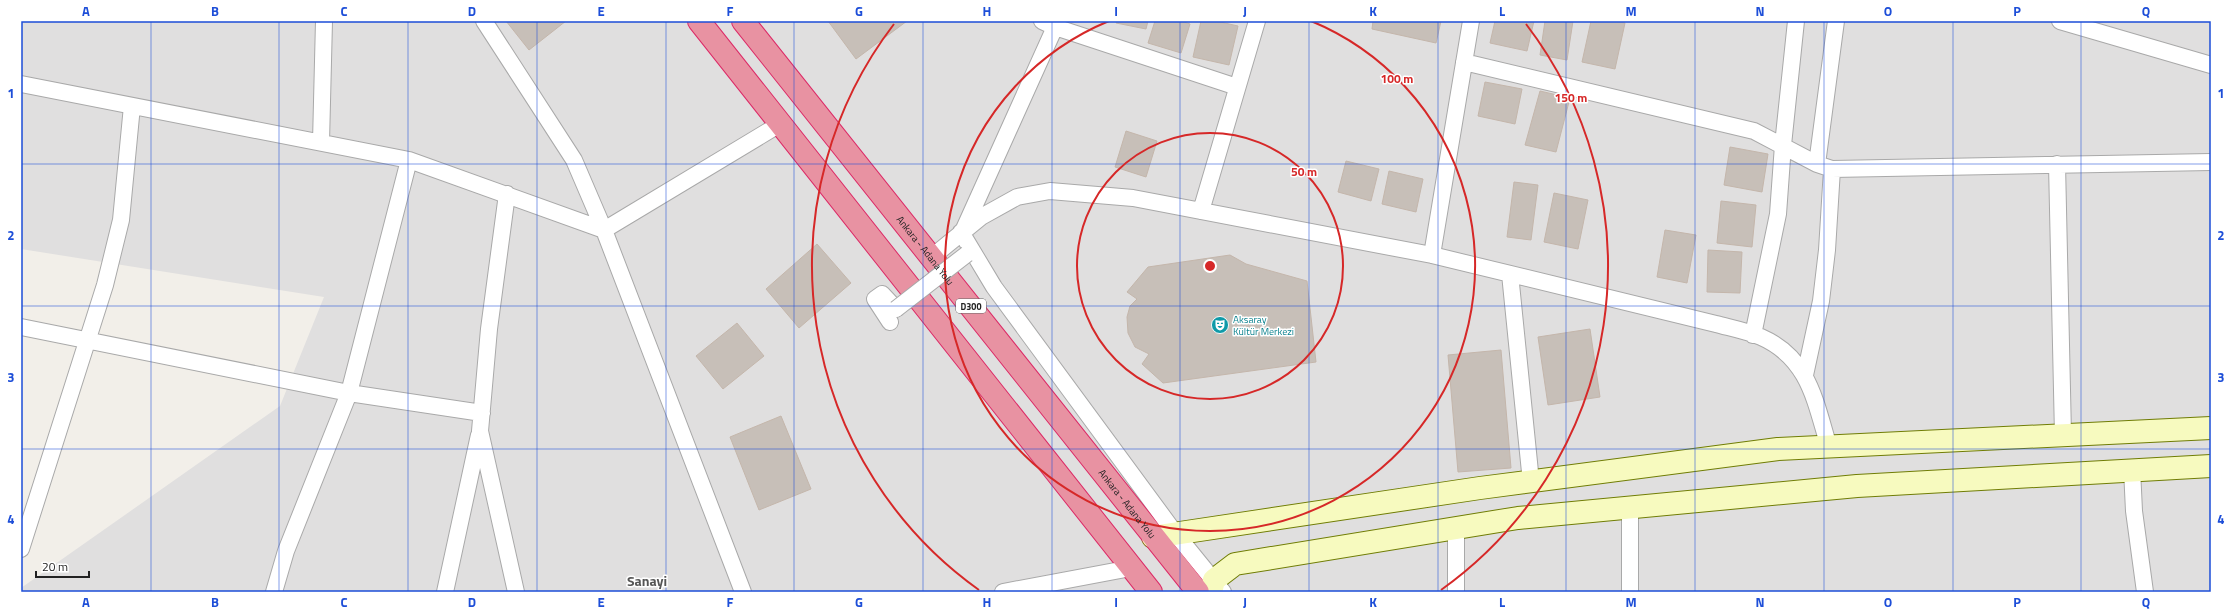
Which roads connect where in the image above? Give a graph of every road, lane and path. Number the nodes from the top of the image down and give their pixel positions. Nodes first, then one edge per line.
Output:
1 (324, 21) edge
2 (484, 21) edge
3 (699, 21) edge
4 (743, 21) edge
5 (1257, 21) edge
6 (1471, 21) edge
7 (1796, 21) edge
8 (1836, 21) edge
9 (2060, 21) edge
10 (1048, 24) edge
11 (1464, 62) junction
12 (2211, 65) edge
13 (21, 84) edge
14 (1238, 87) junction
15 (132, 106) junction
16 (780, 124) junction
17 (321, 142) junction
18 (1783, 145) junction
19 (409, 160) junction
20 (2211, 162) edge
21 (1817, 164) junction
22 (2056, 164) junction
23 (1832, 169) junction
24 (507, 194) junction
25 (1201, 211) junction
26 (604, 230) junction
27 (962, 231) junction
28 (1432, 255) junction
29 (932, 257) junction
30 (1510, 274) junction
31 (994, 287) junction
32 (893, 316) dead end
33 (21, 327) edge
34 (1753, 335) junction
35 (88, 339) junction
36 (1805, 375) junction
37 (349, 393) junction
38 (482, 413) junction
39 (2211, 428) edge
40 (480, 431) junction
41 (2063, 435) junction
42 (1829, 446) junction
43 (2211, 466) edge
44 (2132, 469) junction
45 (1531, 482) junction
46 (1630, 507) junction
47 (1456, 528) junction
48 (1175, 533) junction
49 (1153, 537) junction
50 (21, 549) edge
51 (1131, 568) junction
52 (1212, 589) edge
53 (274, 592) edge
54 (446, 592) edge
55 (516, 592) edge
56 (744, 592) edge
57 (1003, 592) edge
58 (1151, 592) edge
59 (1456, 592) edge
60 (1630, 592) edge
61 (2145, 592) edge

1 - 17 street
2 - 26 street
3 - 16 highway
4 - 29 highway, Ankara - Adana Yolu / D300
5 - 14 street
6 - 11 street
7 - 18 street
8 - 21 street
9 - 12 street
10 - 14 street
10 - 27 street
11 - 18 street
11 - 28 street
13 - 15 street
14 - 25 street
15 - 17 street
15 - 35 street
16 - 26 street
16 - 51 highway
17 - 19 street
18 - 21 street
18 - 34 street
19 - 24 street
19 - 37 street
20 - 22 street
21 - 23 street
22 - 23 street
22 - 41 street
23 - 36 street
24 - 26 street
24 - 38 street
25 - 27 street
25 - 28 street
26 - 56 street
27 - 29 street
27 - 31 street
28 - 30 street
29 - 49 highway, Ankara - Adana Yolu / D300
30 - 34 street
30 - 45 street
31 - 32 street, bridge
31 - 48 street
33 - 35 street
34 - 36 street
35 - 37 street
35 - 50 street
36 - 42 street
37 - 38 street
37 - 53 street
38 - 40 street
39 - 41 main road
40 - 54 street
40 - 55 street
41 - 42 main road
42 - 45 main road
43 - 44 main road
44 - 46 main road
44 - 61 street
45 - 48 main road
46 - 47 main road
46 - 60 street
47 - 52 main road
47 - 59 street
48 - 49 main road
48 - 52 street
49 - 52 highway, Ankara - Adana Yolu / D300
51 - 57 street
51 - 58 highway

